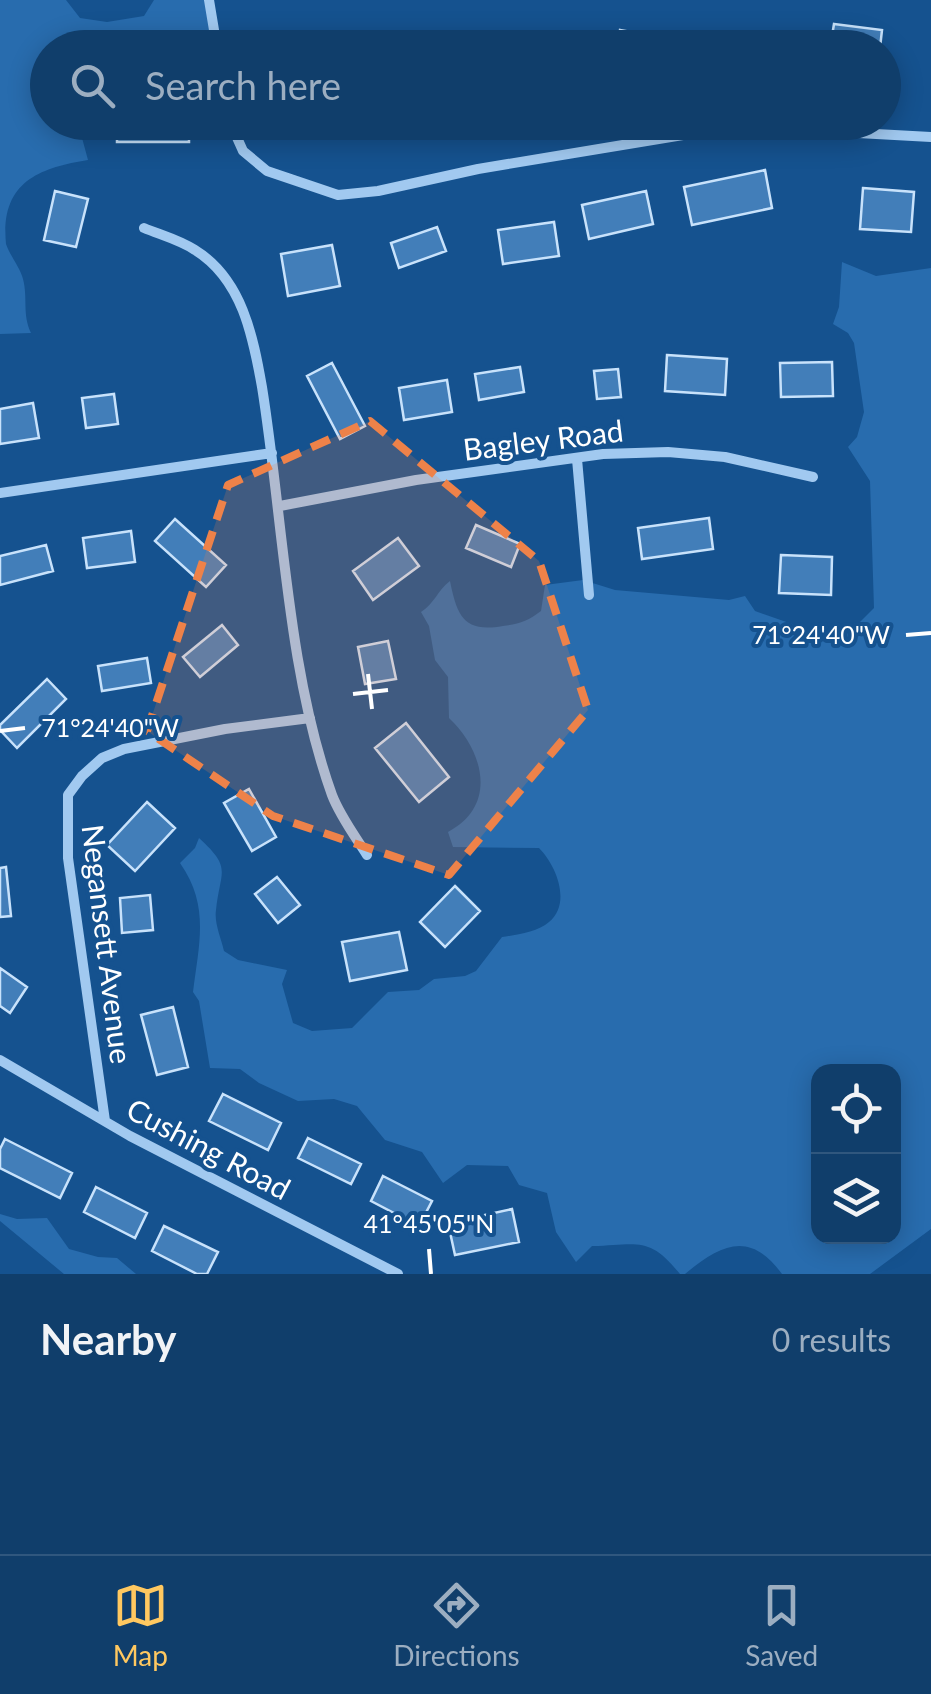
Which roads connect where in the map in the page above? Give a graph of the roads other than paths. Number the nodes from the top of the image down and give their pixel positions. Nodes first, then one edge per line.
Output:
1 (209, 0) edge
2 (214, 30) edge
3 (901, 136) edge
4 (931, 138) edge
5 (238, 140) edge
6 (649, 140) edge
7 (144, 228) dead end
8 (272, 453) junction
9 (576, 459) junction
10 (813, 478) dead end
11 (0, 494) edge
12 (280, 506) junction
13 (589, 595) dead end
14 (310, 718) junction
15 (366, 855) dead end
16 (0, 1060) edge
17 (105, 1121) junction
18 (398, 1274) edge

1 - 2 street
3 - 4 street
5 - 6 street
7 - 8 street
8 - 11 street
8 - 12 street
9 - 10 street, Bagley Road
9 - 12 street, Bagley Road
9 - 13 street
12 - 14 street
14 - 15 street
14 - 17 street, Negansett Avenue
16 - 17 street, Cushing Road
17 - 18 street, Cushing Road

